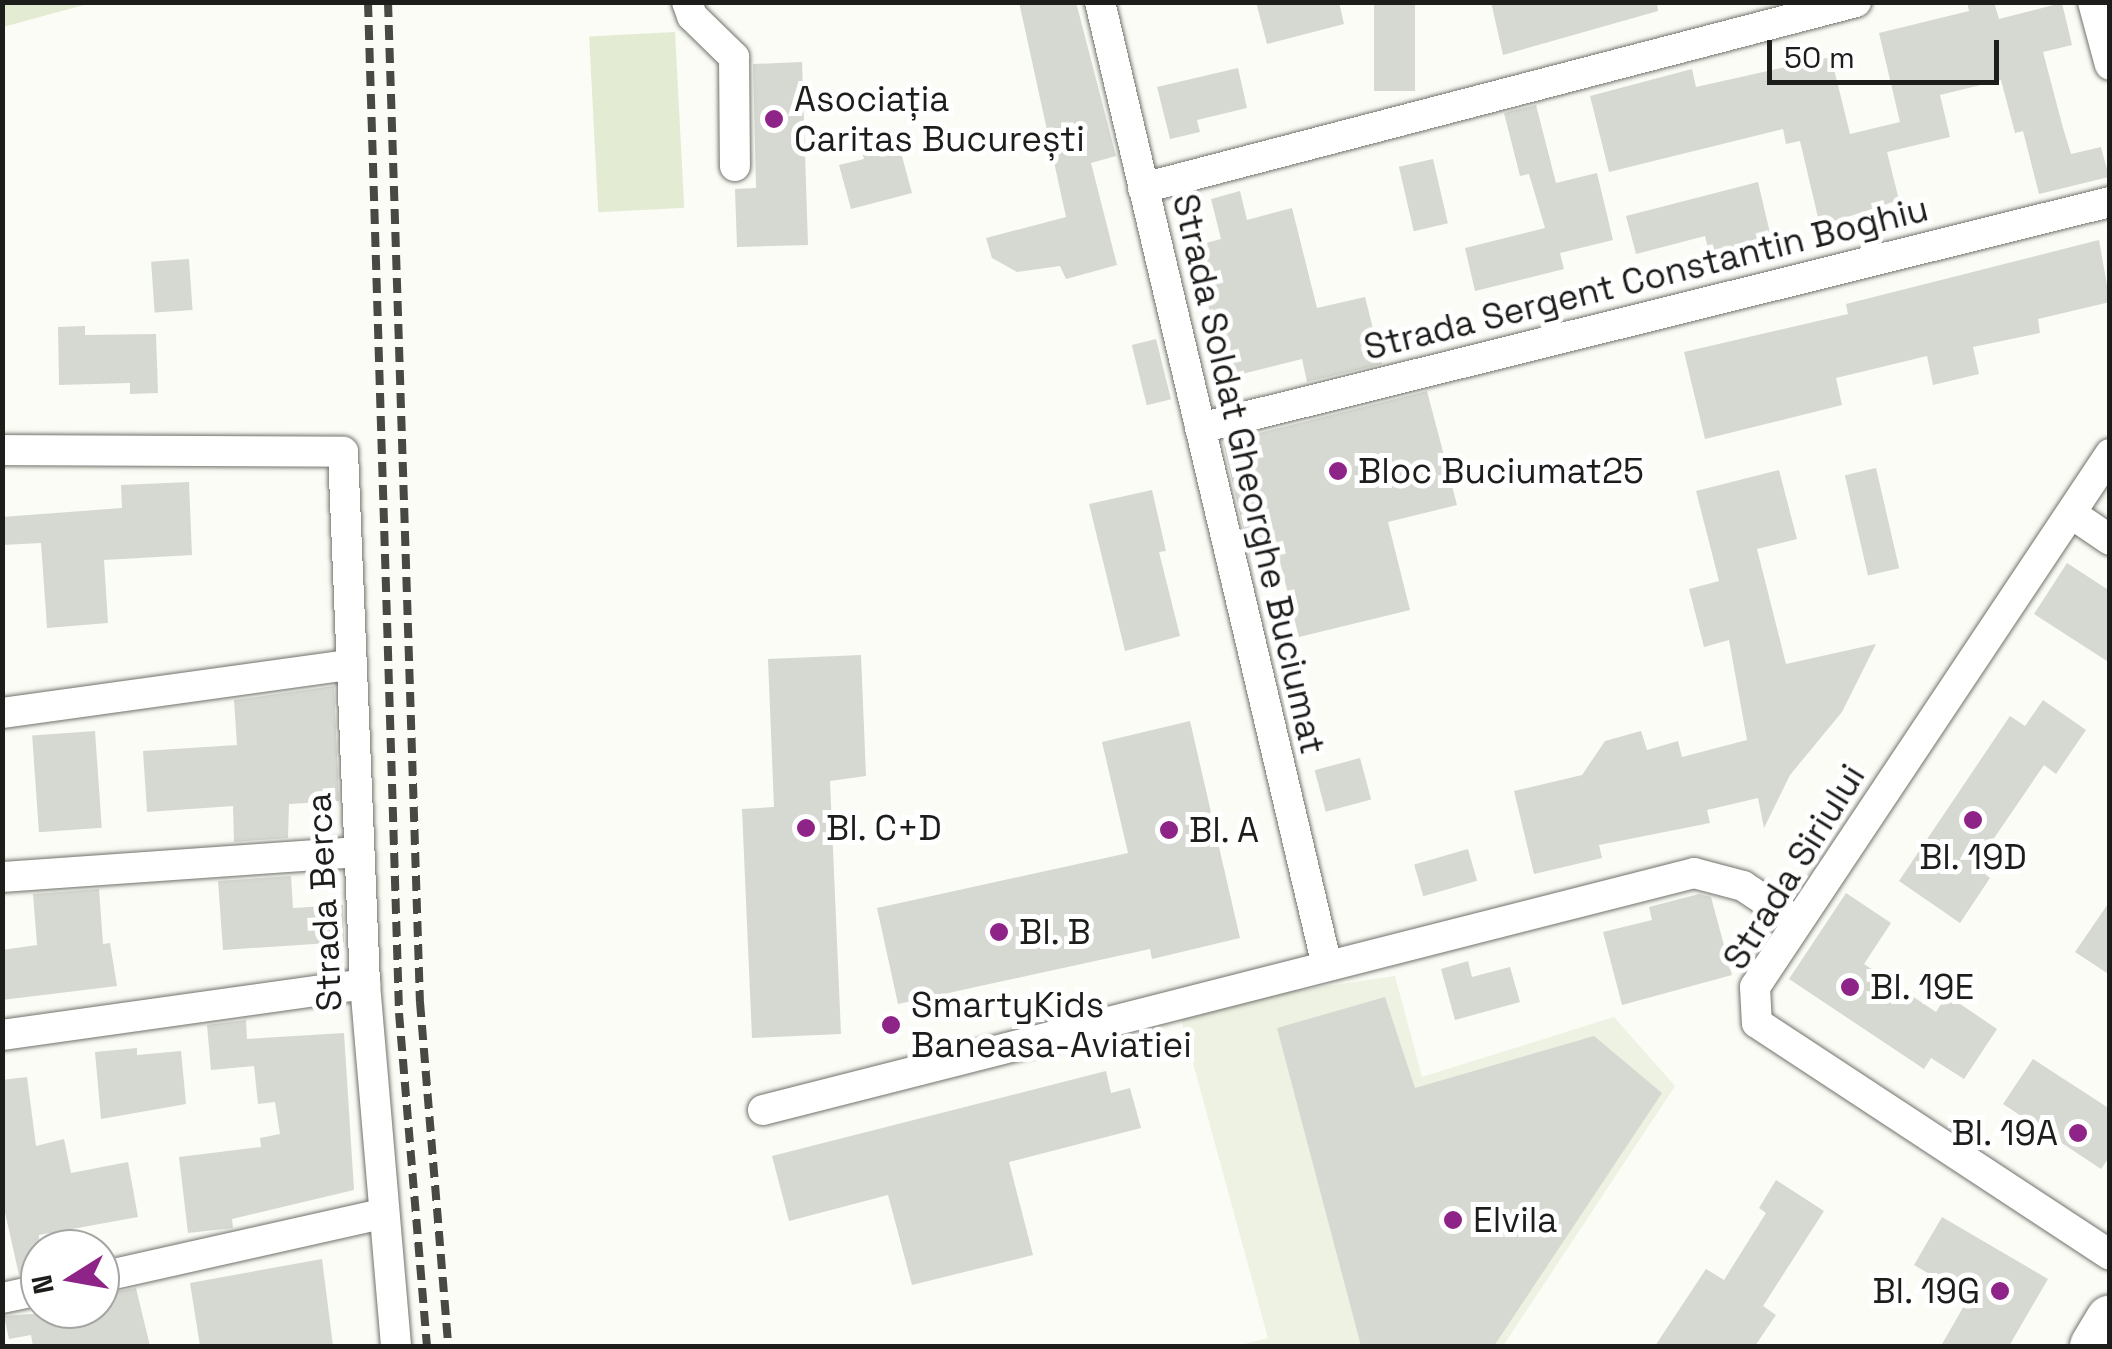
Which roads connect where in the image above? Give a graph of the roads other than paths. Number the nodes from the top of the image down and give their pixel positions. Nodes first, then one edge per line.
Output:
1 (687, 2) edge
2 (1100, 2) edge
3 (1856, 2) edge
4 (2092, 2) edge
5 (2110, 65) edge
6 (735, 166) dead end
7 (1143, 188) junction
8 (2110, 202) edge
9 (1200, 428) junction
10 (2, 450) edge
11 (2110, 454) edge
12 (2072, 514) junction
13 (2110, 540) edge
14 (350, 665) junction
15 (2, 713) edge
16 (358, 852) junction
17 (2, 877) edge
18 (1796, 921) junction
19 (1326, 962) junction
20 (365, 984) junction
21 (2, 1035) edge
22 (763, 1110) dead end
23 (382, 1214) junction
24 (2110, 1255) edge
25 (120, 1272) edge
26 (2110, 1320) edge
27 (396, 1346) edge
28 (2094, 1346) edge

1 - 6 street
2 - 7 street, Strada Soldat Gheorghe Buciumat
3 - 7 street
4 - 5 street
7 - 9 street, Strada Soldat Gheorghe Buciumat
8 - 9 street, Strada Sergent Constantin Boghiu
9 - 19 street, Strada Soldat Gheorghe Buciumat
10 - 14 street, Strada Berca
11 - 12 street, Strada Siriului
12 - 13 street
12 - 18 street, Strada Siriului
14 - 15 street
14 - 16 street, Strada Berca
16 - 17 street
16 - 20 street, Strada Berca
18 - 19 street
18 - 24 street, Strada Siriului
19 - 22 street
20 - 21 street
20 - 23 street, Strada Berca
23 - 25 street
23 - 27 street, Strada Berca
26 - 28 main road

